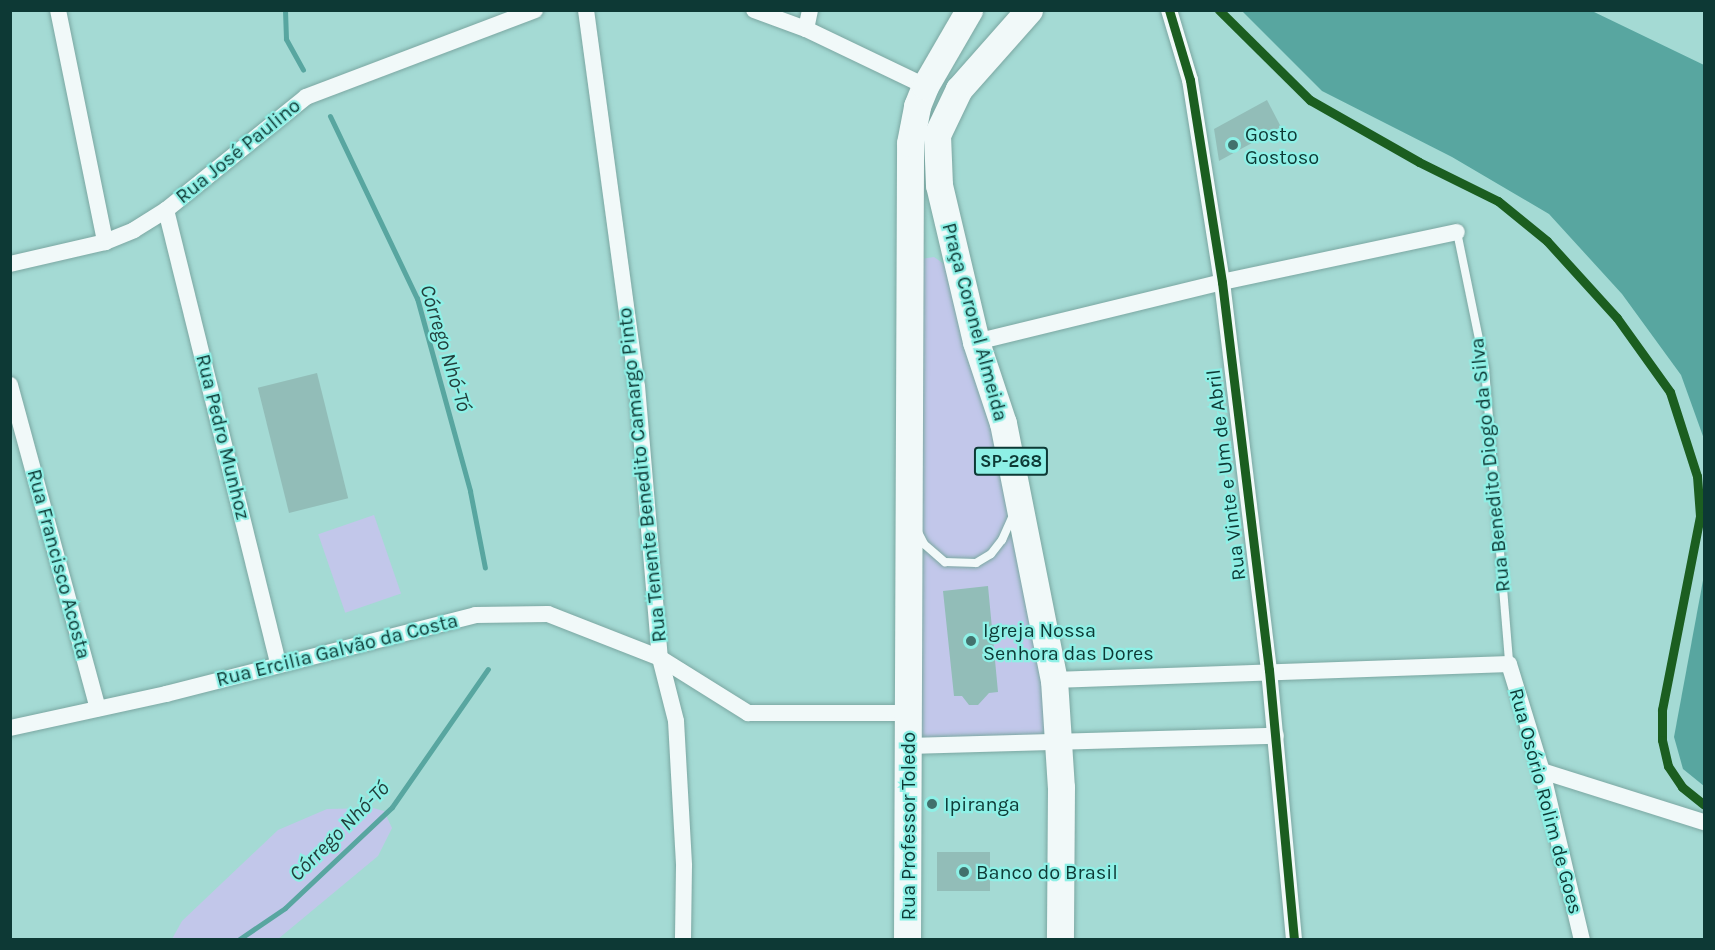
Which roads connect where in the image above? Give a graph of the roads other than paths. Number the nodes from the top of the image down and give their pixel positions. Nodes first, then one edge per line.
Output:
1 (58, 10) edge
2 (535, 10) edge
3 (586, 10) edge
4 (754, 10) edge
5 (810, 10) edge
6 (969, 10) edge
7 (1029, 10) edge
8 (1169, 10) edge
9 (806, 29) junction
10 (925, 86) junction
11 (165, 210) junction
12 (1457, 232) joint
13 (105, 242) junction
14 (10, 264) edge
15 (1222, 282) junction
16 (976, 342) junction
17 (10, 385) edge
18 (1018, 497) junction
19 (910, 513) junction
20 (660, 658) junction
21 (278, 664) junction
22 (1509, 664) junction
23 (1269, 670) junction
24 (1054, 680) junction
25 (98, 708) junction
26 (909, 713) junction
27 (10, 728) edge
28 (1276, 736) junction
29 (1059, 742) junction
30 (907, 746) junction
31 (1542, 771) junction
32 (1704, 822) edge
33 (683, 939) edge
34 (907, 939) edge
35 (1060, 939) edge
36 (1294, 939) edge
37 (1582, 939) edge

1 - 13 street
2 - 11 street, Rua José Paulino
3 - 20 street, Rua Tenente Benedito Camargo Pinto
4 - 9 street
5 - 9 street
6 - 10 main road, Praça Coronel Almeida
7 - 16 main road, Praça Coronel Almeida / SP-268
8 - 15 street, Rua Vinte e Um de Abril
9 - 10 street
10 - 19 main road, Praça Coronel Almeida
11 - 13 street, Rua José Paulino
11 - 21 street, Rua Pedro Munhoz
12 - 15 street
12 - 22 lane, Rua Benedito Diogo da Silva
13 - 14 street, Rua José Paulino
15 - 16 street
15 - 23 street, Rua Vinte e Um de Abril
16 - 18 main road, Praça Coronel Almeida / SP-268
17 - 25 street, Rua Francisco Acosta
18 - 19 lane
18 - 24 main road, Praça Coronel Almeida / SP-268
19 - 26 main road, Praça Coronel Almeida
20 - 21 street, Rua Ercilia Galvão da Costa
20 - 26 street, Rua Ercilia Galvão da Costa
20 - 33 street, Rua Tenente Benedito Camargo Pinto
21 - 25 street, Rua Ercilia Galvão da Costa
22 - 23 street
22 - 31 street, Rua Osório Rolim de Goes
23 - 24 street
23 - 28 street, Rua Vinte e Um de Abril
24 - 29 main road, Praça Coronel Almeida / SP-268
25 - 27 street, Rua Ercilia Galvão da Costa
26 - 30 main road, Rua Professor Toledo
28 - 29 street
28 - 36 street, Rua Vinte e Um de Abril
29 - 30 street
29 - 35 main road, SP-268
30 - 34 main road, Rua Professor Toledo
31 - 32 street
31 - 37 street, Rua Osório Rolim de Goes

